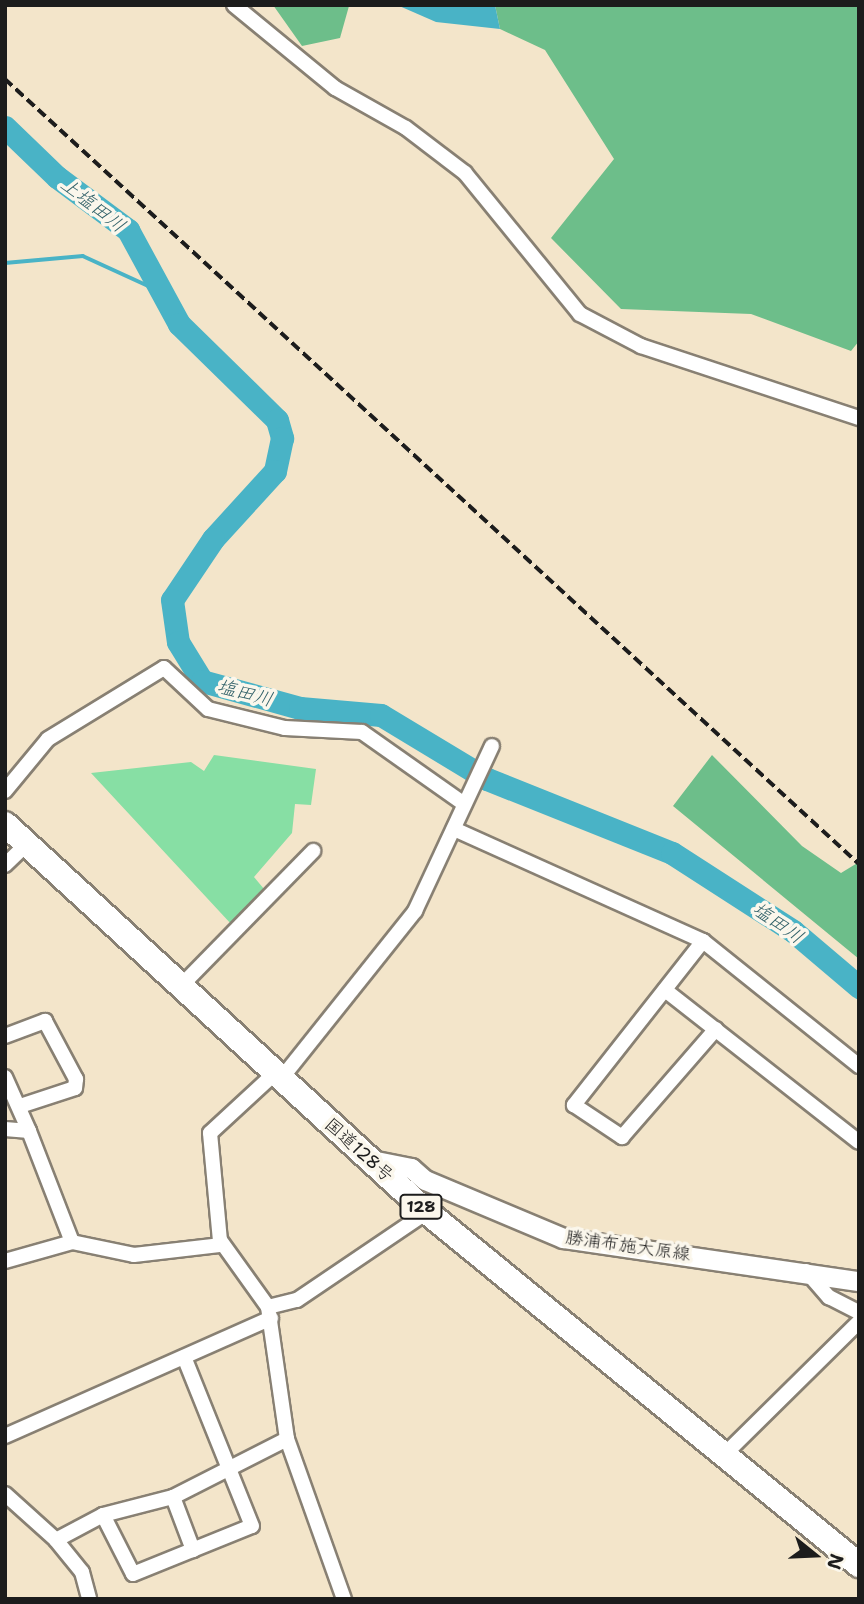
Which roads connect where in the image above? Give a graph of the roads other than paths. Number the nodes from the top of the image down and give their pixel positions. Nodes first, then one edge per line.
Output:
1 (234, 5) edge
2 (859, 418) edge
3 (492, 746) dead end
4 (5, 791) edge
5 (464, 804) junction
6 (5, 824) edge
7 (454, 829) junction
8 (27, 844) junction
9 (313, 851) dead end
10 (5, 865) edge
11 (703, 941) junction
12 (179, 988) junction
13 (665, 990) junction
14 (716, 1029) junction
15 (5, 1036) edge
16 (859, 1066) edge
17 (5, 1077) edge
18 (277, 1077) junction
19 (23, 1105) junction
20 (5, 1129) edge
21 (29, 1130) junction
22 (859, 1142) edge
23 (371, 1160) junction
24 (427, 1212) junction
25 (72, 1242) junction
26 (221, 1245) junction
27 (5, 1261) edge
28 (806, 1271) junction
29 (859, 1281) edge
30 (859, 1312) edge
31 (270, 1313) junction
32 (859, 1322) edge
33 (184, 1357) junction
34 (5, 1436) edge
35 (287, 1438) junction
36 (724, 1455) junction
37 (229, 1472) junction
38 (5, 1494) edge
39 (173, 1497) junction
40 (103, 1514) junction
41 (56, 1540) junction
42 (192, 1550) junction
43 (859, 1564) edge
44 (89, 1599) edge
45 (344, 1599) edge

1 - 2 street
3 - 5 street
4 - 5 street
5 - 7 street
6 - 8 highway, 国道128号 / 128
7 - 11 street
7 - 18 street
8 - 10 street
8 - 12 highway, 国道128号 / 128
9 - 12 street
11 - 13 street
11 - 16 street
12 - 18 highway, 国道128号 / 128
13 - 14 street
13 - 14 street
14 - 22 street
15 - 19 street
17 - 19 street
18 - 23 highway, 国道128号 / 128
18 - 26 street
19 - 21 street
20 - 21 street
21 - 25 street
23 - 24 highway, 国道128号 / 128
23 - 28 main road, 勝浦布施大原線
24 - 31 street
24 - 36 highway, 国道128号 / 128
25 - 26 street
25 - 27 street
26 - 31 street
28 - 29 main road, 勝浦布施大原線
28 - 30 street
31 - 33 street
31 - 35 street
32 - 36 street
33 - 34 street
33 - 37 street
35 - 37 street
35 - 45 street
36 - 43 highway, 国道128号 / 128
37 - 39 street
37 - 42 street
38 - 41 street
39 - 40 street
39 - 42 street
40 - 41 street
40 - 42 street
41 - 44 street

